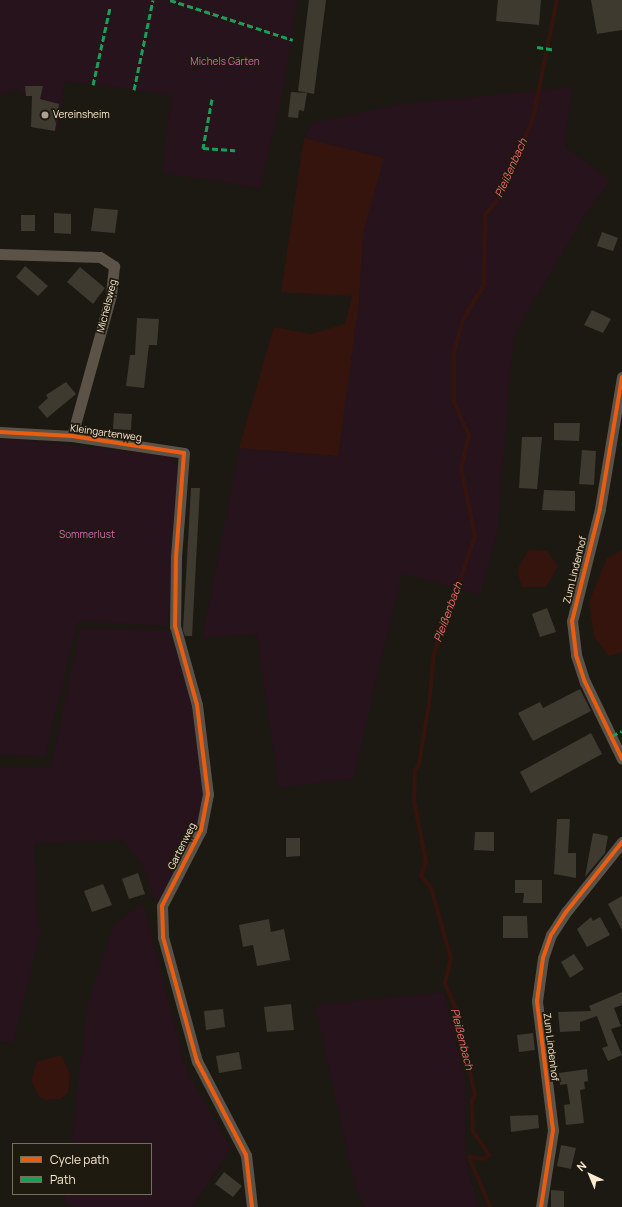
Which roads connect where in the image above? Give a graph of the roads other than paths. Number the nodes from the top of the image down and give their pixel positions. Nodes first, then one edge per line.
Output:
1 (0, 254) edge
2 (622, 377) edge
3 (0, 432) edge
4 (72, 436) junction
5 (184, 453) joint
6 (622, 759) edge
7 (622, 842) edge
8 (252, 1207) edge
9 (541, 1207) edge

1 - 4 street, Michelsweg
2 - 6 street, Zum Lindenhof
3 - 4 street, Kleingartenweg
4 - 5 street, Kleingartenweg
5 - 8 street, Gartenweg
7 - 9 street, Zum Lindenhof

